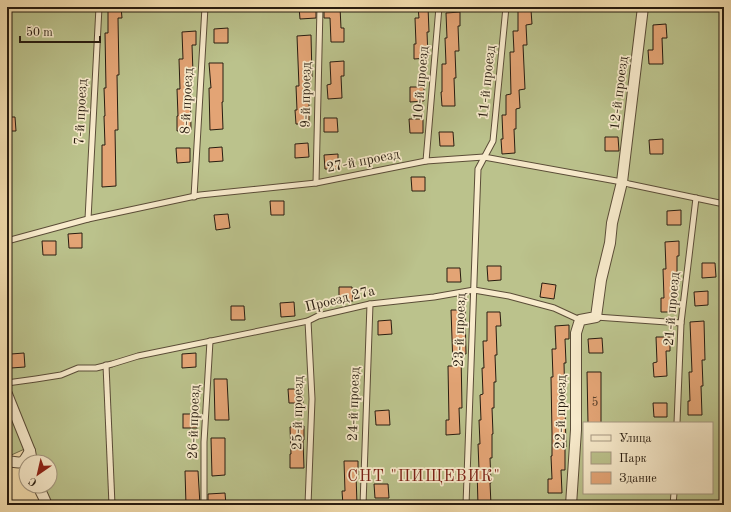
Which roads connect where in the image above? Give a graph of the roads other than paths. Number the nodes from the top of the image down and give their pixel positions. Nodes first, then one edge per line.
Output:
1 (99, 7) edge
2 (205, 7) edge
3 (320, 7) edge
4 (439, 7) edge
5 (506, 7) edge
6 (643, 7) edge
7 (484, 157) junction
8 (426, 161) junction
9 (622, 182) junction
10 (316, 183) junction
11 (194, 197) junction
12 (696, 198) junction
13 (724, 204) edge
14 (88, 218) junction
15 (7, 241) edge
16 (474, 290) junction
17 (370, 304) junction
18 (596, 317) junction
19 (580, 320) junction
20 (308, 321) junction
21 (681, 323) junction
22 (210, 341) junction
23 (106, 366) junction
24 (7, 383) edge
25 (7, 394) edge
26 (677, 422) edge
27 (28, 454) edge
28 (7, 461) edge
29 (18, 463) edge
30 (42, 494) edge
31 (674, 494) edge
32 (47, 505) edge
33 (112, 505) edge
34 (204, 505) edge
35 (308, 505) edge
36 (363, 505) edge
37 (466, 505) edge
38 (571, 505) edge
39 (673, 505) edge

1 - 14 lane, 7-й проезд
2 - 11 lane, 8-й проезд
3 - 10 lane, 9-й проезд
4 - 8 lane, 10-й проезд
5 - 7 lane, 11-й проезд
6 - 9 street, 12-й проезд
7 - 8 lane, 27-й проезд
7 - 9 lane, 27-й проезд
7 - 16 lane, 23-й проезд
8 - 10 lane, 27-й проезд
9 - 12 lane, 27-й проезд
9 - 18 street
10 - 11 lane, 27-й проезд
11 - 14 lane, 27-й проезд
12 - 13 lane, 27-й проезд
12 - 21 lane, 21-й проезд
14 - 15 lane, 27-й проезд
16 - 17 lane, Проезд 27а
16 - 19 lane, Проезд 27а
16 - 37 lane, 23-й проезд
17 - 20 lane, Проезд 27а
17 - 36 lane, 24-й проезд
18 - 19 street
18 - 21 lane
19 - 38 street, 22-й проезд
20 - 22 lane, Проезд 27а
20 - 35 lane, 25-й проезд
21 - 26 lane, 21-й проезд
22 - 23 lane, Проезд 27а
22 - 34 lane, 26-й проезд
23 - 24 lane, Проезд 27а
23 - 33 lane
25 - 27 street
28 - 29 street
30 - 32 street
31 - 39 lane

